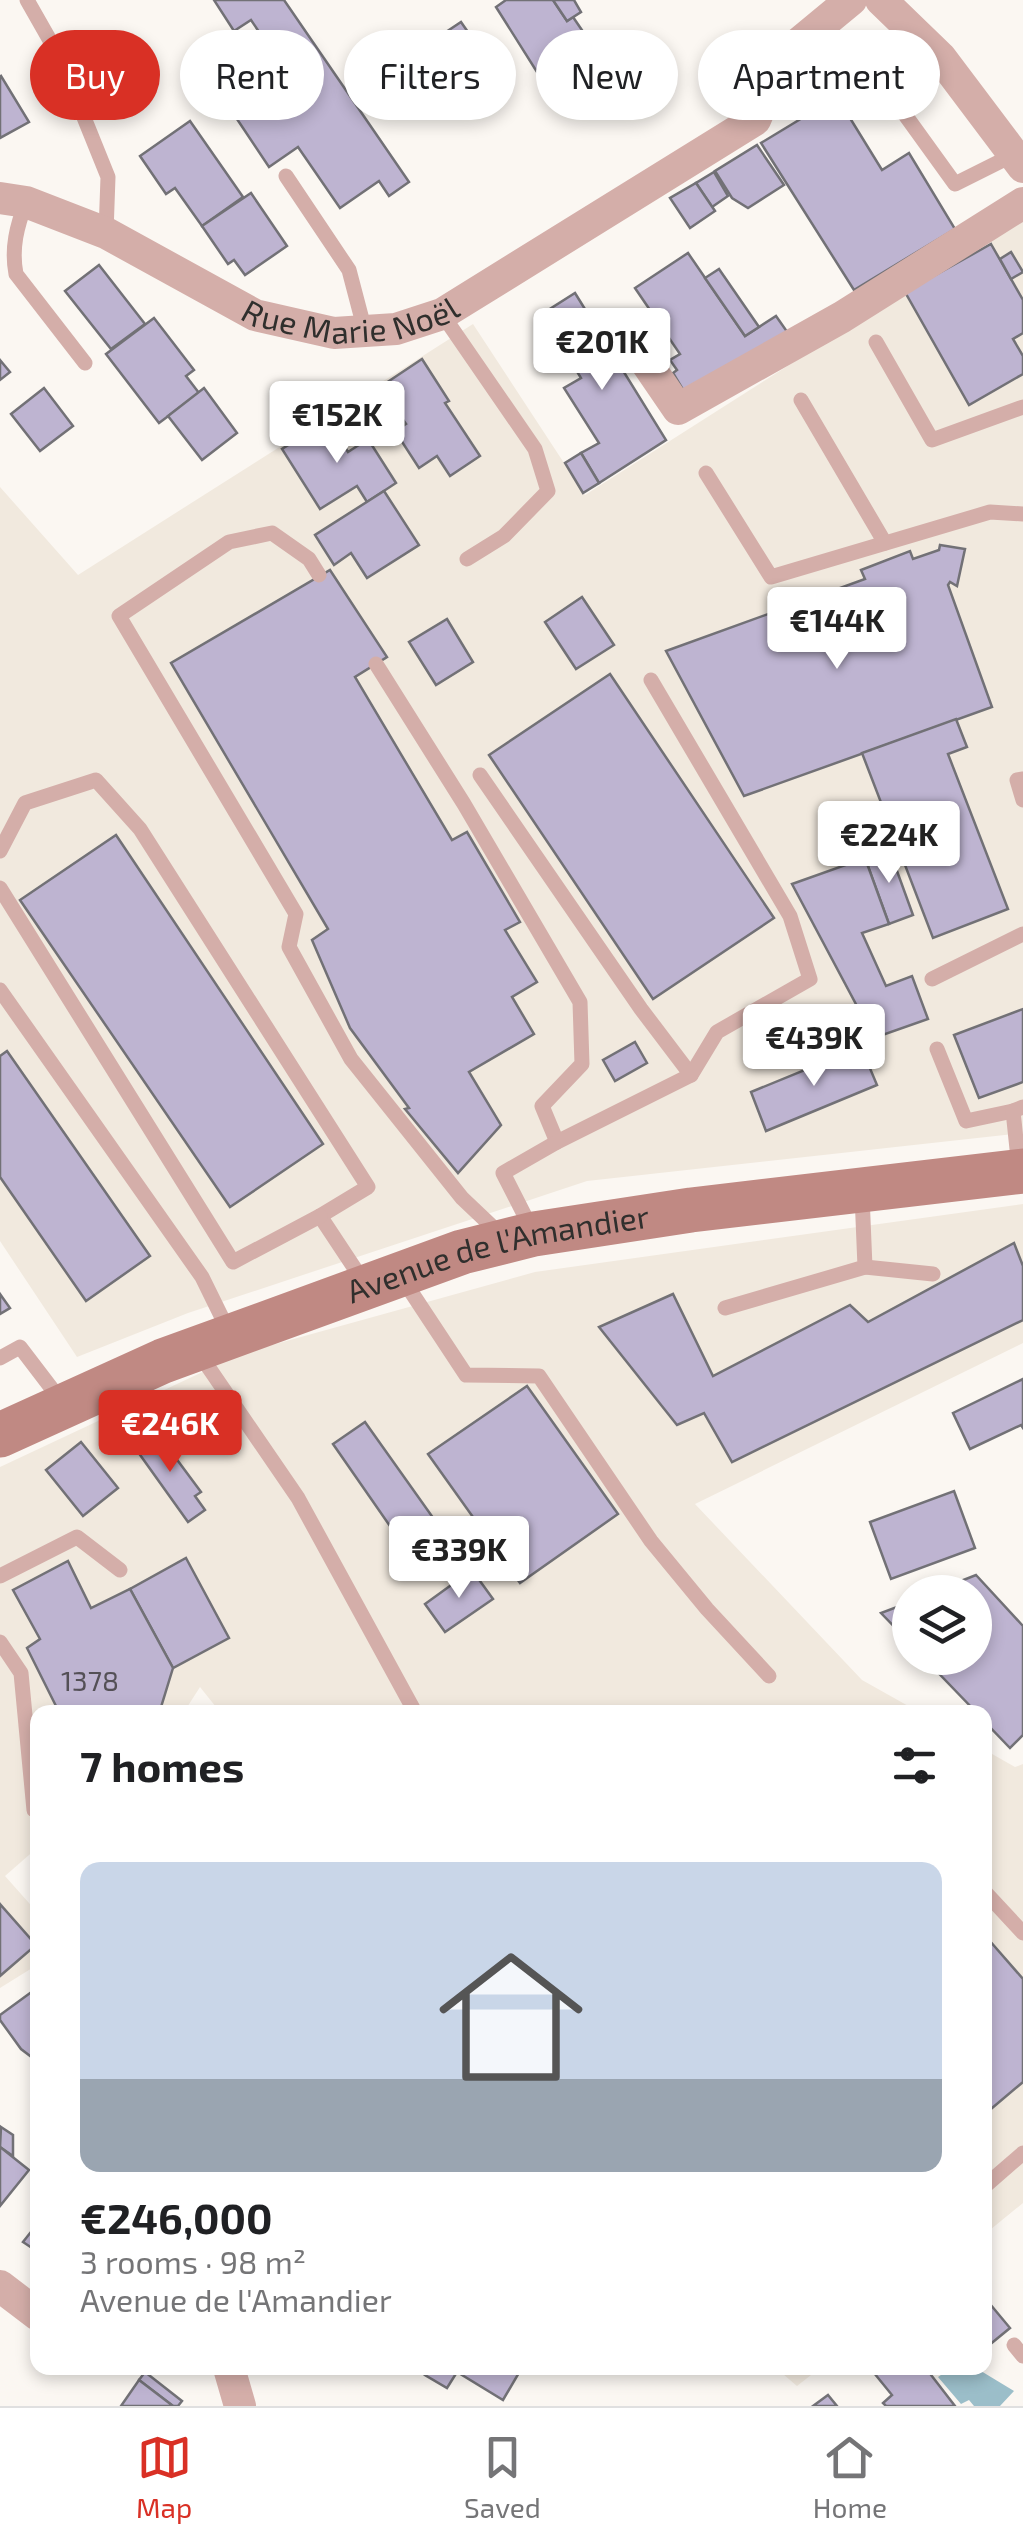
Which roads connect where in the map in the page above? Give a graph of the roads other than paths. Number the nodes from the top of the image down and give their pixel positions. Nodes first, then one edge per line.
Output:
1 (27, 0) edge
2 (850, 0) edge
3 (881, 0) edge
4 (909, 120) edge
5 (1018, 162) edge
6 (286, 176) dead end
7 (13, 200) edge
8 (1023, 203) edge
9 (106, 233) junction
10 (442, 314) junction
11 (365, 331) junction
12 (876, 342) dead end
13 (639, 352) dead end
14 (86, 363) dead end
15 (801, 400) dead end
16 (1023, 407) edge
17 (706, 472) dead end
18 (1023, 514) edge
19 (886, 543) junction
20 (467, 559) dead end
21 (319, 575) dead end
22 (376, 664) dead end
23 (651, 680) dead end
24 (480, 774) dead end
25 (1023, 779) edge
26 (1023, 800) edge
27 (0, 851) edge
28 (0, 888) edge
29 (1023, 934) edge
30 (932, 979) dead end
31 (0, 990) edge
32 (937, 1049) dead end
33 (691, 1075) junction
34 (1018, 1109) edge
35 (557, 1142) junction
36 (1021, 1172) edge
37 (862, 1191) junction
38 (320, 1216) junction
39 (520, 1238) junction
40 (865, 1267) junction
41 (933, 1274) dead end
42 (383, 1281) junction
43 (725, 1308) dead end
44 (213, 1342) junction
45 (0, 1358) edge
46 (64, 1406) junction
47 (0, 1435) edge
48 (120, 1570) dead end
49 (0, 1576) edge
50 (0, 1642) edge
51 (769, 1676) dead end
52 (411, 1705) edge
53 (30, 1768) edge
54 (992, 1900) edge
55 (1023, 1933) edge
56 (1023, 2153) edge
57 (992, 2180) edge
58 (0, 2286) edge
59 (30, 2310) edge
60 (231, 2375) edge
61 (240, 2406) edge

1 - 9 lane
2 - 10 street, Rue Marie Noël
3 - 5 street
4 - 5 lane
6 - 11 lane
7 - 9 street, Rue Marie Noël
7 - 14 lane
8 - 13 street
9 - 11 street, Rue Marie Noël
10 - 11 street, Rue Marie Noël
10 - 20 lane
12 - 16 lane
15 - 19 lane
17 - 19 lane
18 - 19 lane
21 - 39 lane
22 - 35 lane
23 - 33 lane
24 - 33 lane
25 - 26 lane
27 - 38 lane
28 - 38 lane
29 - 30 lane
31 - 44 lane
32 - 34 lane
33 - 35 lane
34 - 36 lane
35 - 39 lane
36 - 37 main road, Avenue de l'Amandier
37 - 39 main road, Avenue de l'Amandier
37 - 40 lane
38 - 42 lane
39 - 42 main road, Avenue de l'Amandier
40 - 41 lane
40 - 43 lane
42 - 44 main road, Avenue de l'Amandier
42 - 51 lane
44 - 46 main road, Avenue de l'Amandier
44 - 52 lane
45 - 46 lane
46 - 47 main road, Avenue de l'Amandier
48 - 49 lane
50 - 53 lane
54 - 55 lane
56 - 57 lane
58 - 59 street
60 - 61 street

